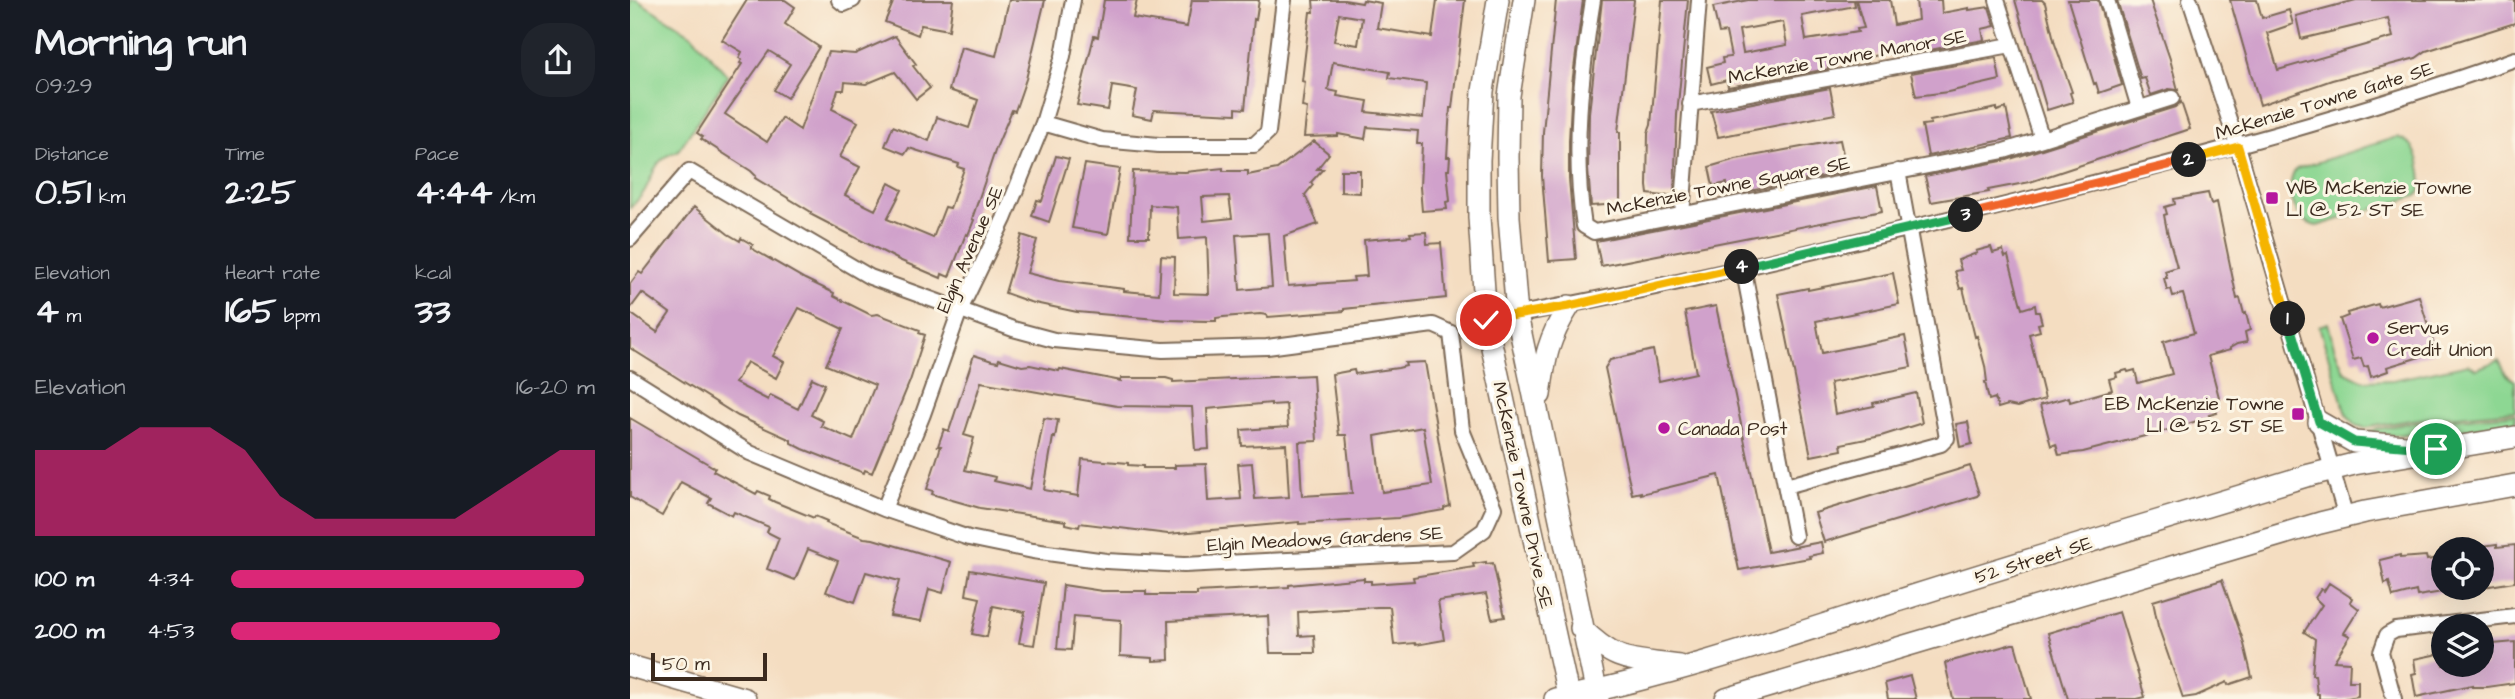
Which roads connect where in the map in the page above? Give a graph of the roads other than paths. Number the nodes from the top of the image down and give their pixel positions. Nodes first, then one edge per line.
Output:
1 (839, 0) edge
2 (853, 0) edge
3 (1073, 0) edge
4 (1284, 0) edge
5 (1498, 0) edge
6 (1524, 0) edge
7 (1592, 0) edge
8 (1714, 0) edge
9 (1997, 0) edge
10 (2107, 0) edge
11 (2190, 0) edge
12 (1698, 1) edge
13 (2011, 45) junction
14 (2515, 59) edge
15 (2172, 98) dead end
16 (1690, 104) junction
17 (2139, 108) junction
18 (1042, 123) junction
19 (2042, 139) junction
20 (2238, 147) junction
21 (1898, 171) junction
22 (1682, 215) junction
23 (1910, 229) junction
24 (630, 239) edge
25 (1742, 267) junction
26 (1569, 306) junction
27 (960, 310) junction
28 (1517, 315) junction
29 (1486, 320) junction
30 (630, 378) edge
31 (1537, 414) junction
32 (2319, 422) junction
33 (2515, 437) edge
34 (2436, 449) junction
35 (2331, 470) junction
36 (2515, 485) edge
37 (1786, 486) junction
38 (884, 509) junction
39 (2346, 517) junction
40 (1795, 536) dead end
41 (2515, 616) edge
42 (1581, 628) junction
43 (630, 666) edge
44 (1689, 667) junction
45 (1597, 695) edge
46 (1564, 698) edge
47 (745, 699) edge
48 (1726, 699) edge
49 (2394, 699) edge

1 - 2 street
3 - 18 street, Elgin Avenue SE
4 - 18 street
5 - 29 main road, McKenzie Towne Drive SE
6 - 28 main road, McKenzie Towne Drive SE
7 - 22 street, McKenzie Towne Square SE
8 - 12 street
9 - 13 street
10 - 17 street
11 - 20 street
12 - 16 street
13 - 16 street, McKenzie Towne Manor SE
13 - 19 street
14 - 20 street, McKenzie Towne Gate SE
15 - 17 street, McKenzie Towne Square SE
16 - 22 street
17 - 19 street, McKenzie Towne Square SE
18 - 27 street, Elgin Avenue SE
19 - 21 street, McKenzie Towne Square SE
20 - 23 street, McKenzie Towne Gate SE
20 - 32 street
21 - 22 street, McKenzie Towne Square SE
21 - 23 street
23 - 25 street, McKenzie Towne Gate SE
23 - 37 street
24 - 27 street
25 - 26 street, McKenzie Towne Gate SE
25 - 37 street
26 - 28 street, McKenzie Towne Gate SE
26 - 31 main road
27 - 38 street, Elgin Avenue SE
27 - 38 street, Elgin Meadows Gardens SE
28 - 29 street, McKenzie Towne Gate SE
28 - 31 main road, McKenzie Towne Drive SE
29 - 46 main road, McKenzie Towne Drive SE
30 - 38 street
31 - 42 main road, McKenzie Towne Drive SE
32 - 34 main road
32 - 35 street
33 - 34 main road, 52 Street SE
34 - 35 main road, 52 Street SE
35 - 39 street
35 - 44 main road, 52 Street SE
36 - 39 main road
37 - 40 street
39 - 48 main road
41 - 49 street
42 - 44 main road
42 - 45 main road, McKenzie Towne Drive SE
43 - 47 main road
44 - 45 main road, 52 Street SE
45 - 46 main road, 52 Street SE

